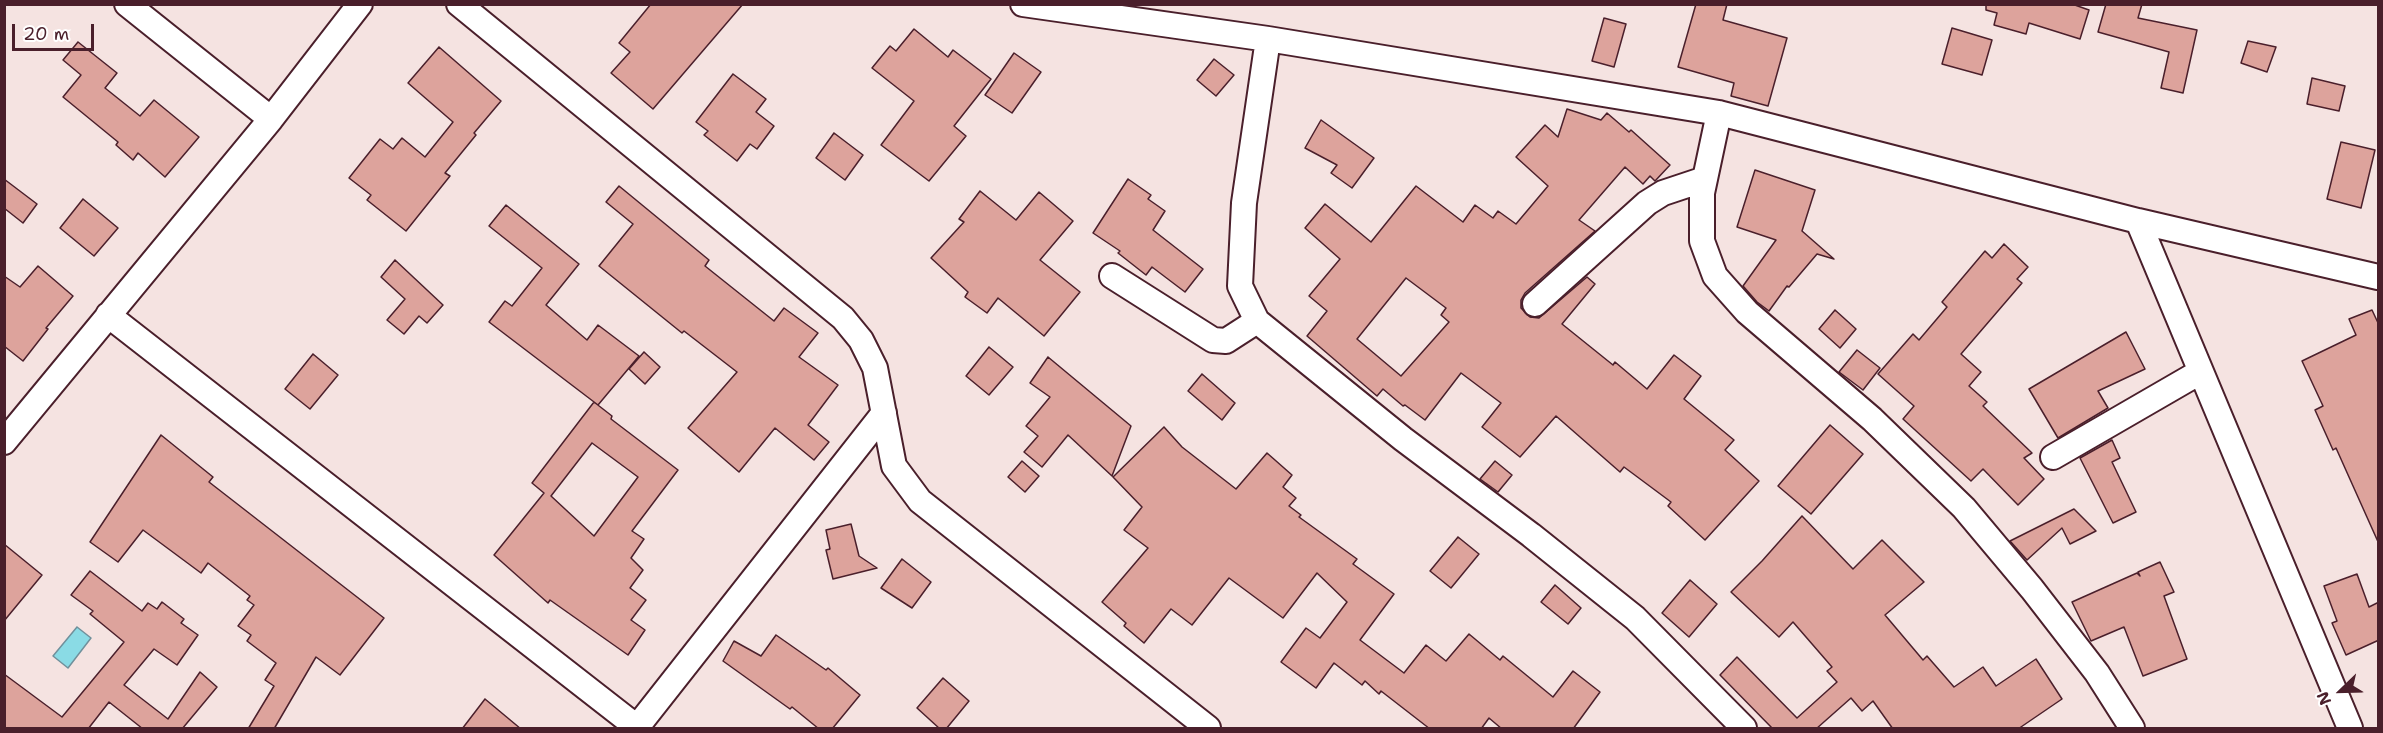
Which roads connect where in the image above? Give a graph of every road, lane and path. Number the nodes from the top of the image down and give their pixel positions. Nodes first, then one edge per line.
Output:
1 (127, 4) edge
2 (360, 4) edge
3 (459, 4) edge
4 (1023, 4) edge
5 (1268, 39) junction
6 (1719, 113) junction
7 (271, 119) junction
8 (1705, 179) junction
9 (2138, 221) junction
10 (1112, 276) dead end
11 (2379, 277) edge
12 (1535, 304) dead end
13 (108, 315) junction
14 (1257, 321) junction
15 (2200, 372) junction
16 (884, 414) junction
17 (4, 442) edge
18 (2053, 457) dead end
19 (638, 728) edge
20 (1208, 729) edge
21 (1744, 729) edge
22 (2132, 729) edge
23 (2350, 729) edge

1 - 7 street
2 - 7 street
3 - 16 street
4 - 5 street
5 - 6 street
5 - 14 street
6 - 8 street
6 - 9 street
7 - 13 street
8 - 12 street
8 - 22 street
9 - 11 street
9 - 15 street
10 - 14 street
13 - 17 street
13 - 19 street
14 - 21 street
15 - 18 street
15 - 23 street
16 - 19 street
16 - 20 street

